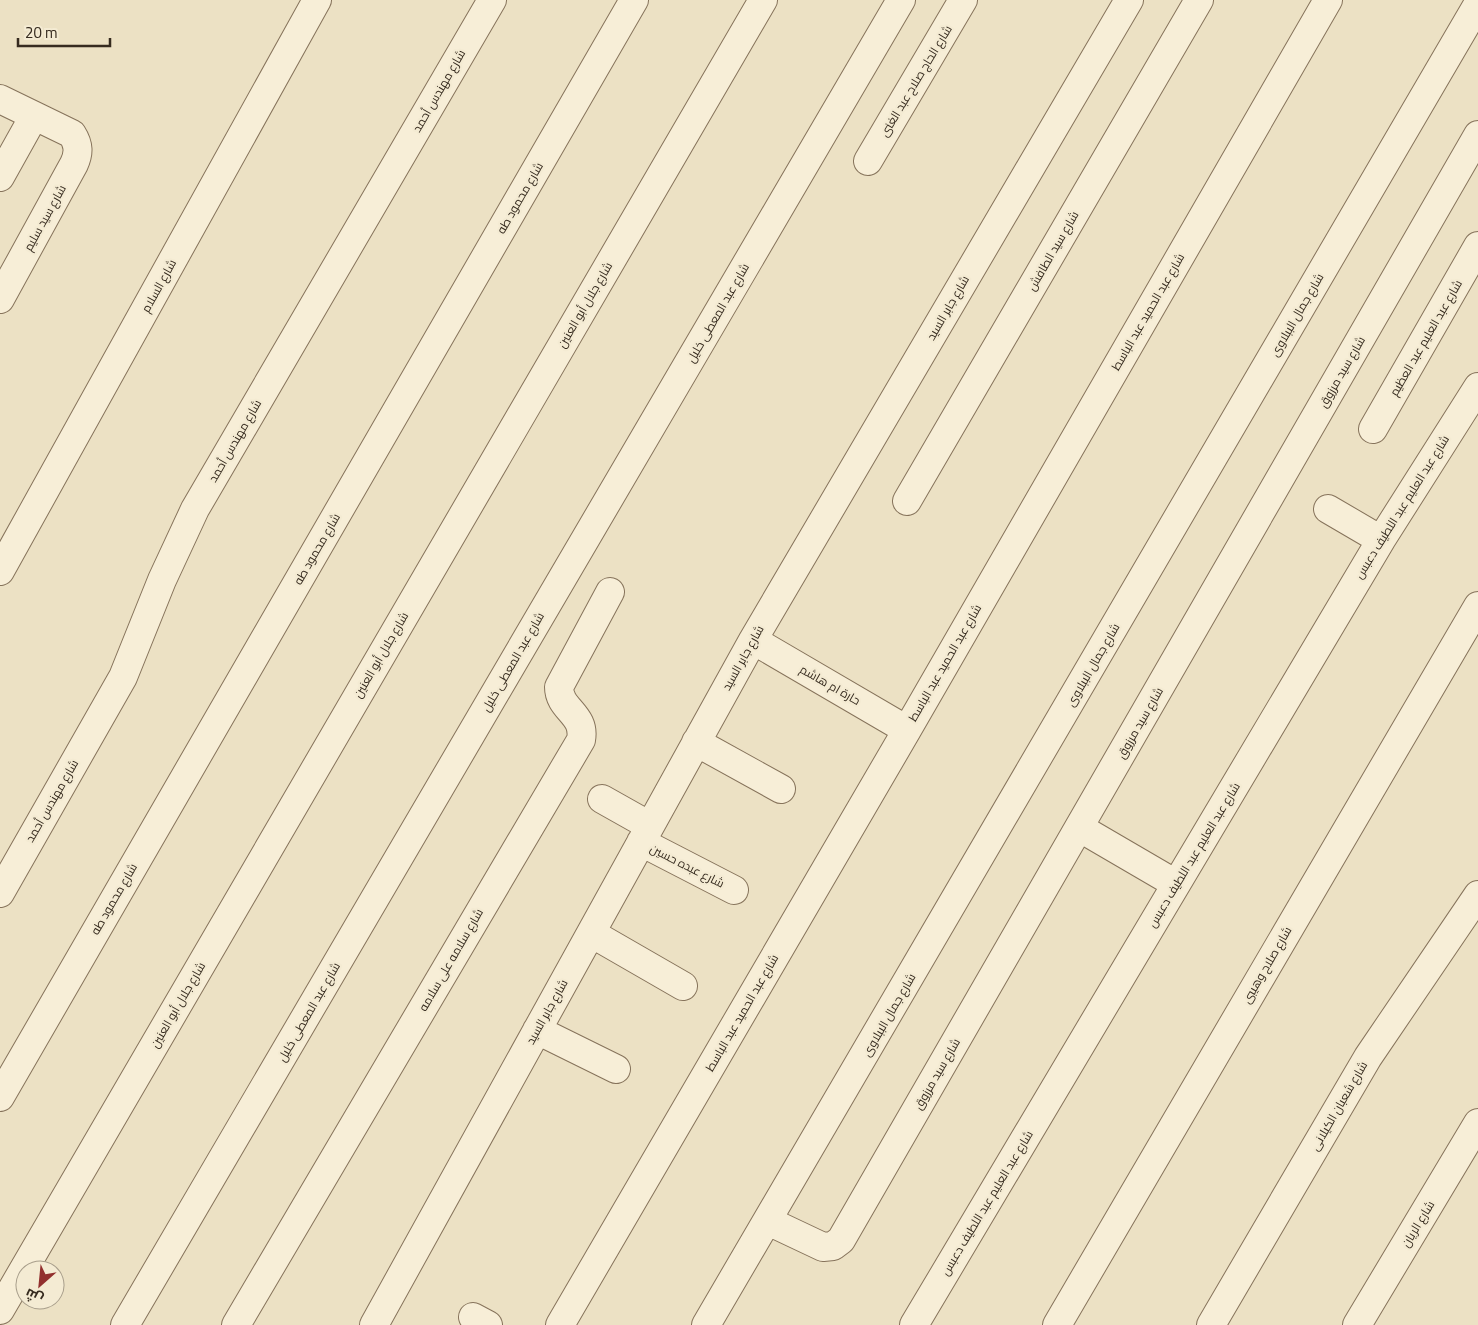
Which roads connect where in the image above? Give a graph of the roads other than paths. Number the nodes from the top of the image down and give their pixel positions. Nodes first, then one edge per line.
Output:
1 (317, 0) edge
2 (492, 0) edge
3 (634, 0) edge
4 (763, 0) edge
5 (902, 0) edge
6 (964, 0) edge
7 (1129, 0) edge
8 (1199, 0) edge
9 (1328, 0) edge
10 (1478, 4) edge
11 (0, 99) edge
12 (34, 116) junction
13 (1478, 136) edge
14 (868, 161) dead end
15 (0, 177) edge
16 (1478, 246) edge
17 (0, 299) edge
18 (1478, 387) edge
19 (1373, 429) dead end
20 (908, 501) dead end
21 (1328, 509) dead end
22 (1381, 540) junction
23 (0, 571) edge
24 (610, 592) dead end
25 (1478, 606) edge
26 (753, 640) junction
27 (906, 730) junction
28 (696, 742) junction
29 (781, 789) dead end
30 (602, 799) dead end
31 (1080, 828) junction
32 (646, 834) junction
33 (1176, 884) junction
34 (734, 890) dead end
35 (0, 893) edge
36 (1478, 895) edge
37 (590, 933) junction
38 (683, 986) dead end
39 (537, 1030) junction
40 (616, 1069) dead end
41 (0, 1097) edge
42 (1478, 1123) edge
43 (768, 1221) junction
44 (0, 1310) edge
45 (125, 1325) edge
46 (236, 1325) edge
47 (374, 1325) edge
48 (560, 1325) edge
49 (706, 1325) edge
50 (914, 1325) edge
51 (1056, 1325) edge
52 (1211, 1325) edge
53 (1357, 1325) edge

1 - 23 street, شارع السلام
2 - 35 street, شارع مهندس أحمد
3 - 41 street, شارع محمود طه
4 - 44 street, شارع جلال أبو العنين
5 - 45 street, شارع عبد المعطى خليل
6 - 14 street, شارع الحاج صلاح عبد الغنى
7 - 26 street, شارع جابر السيد
8 - 20 street, شارع سيد الطافش
9 - 27 street, شارع عبد الحميد عبد الباسط
10 - 43 street, شارع جمال الببلاوى
11 - 12 street
12 - 15 street
12 - 17 street, شارع سيد سليم
13 - 31 street, شارع سيد مرزوق
16 - 19 street, شارع عبد العليم عبد العظيم
18 - 22 street, شارع عبد العليم عبد اللطيف دعبس
21 - 22 street
22 - 33 street, شارع عبد العليم عبد اللطيف دعبس
24 - 46 street, شارع سلامه على سلامه
25 - 51 street, شارع صلاح وهيبى
26 - 27 street, حارة ام هاشم
26 - 28 street, شارع جابر السيد
27 - 48 street, شارع عبد الحميد عبد الباسط
28 - 29 street
28 - 32 street, شارع جابر السيد
30 - 32 street
31 - 33 street
31 - 43 street, شارع سيد مرزوق
32 - 34 street, شارع عبده حسين
32 - 37 street, شارع جابر السيد
33 - 50 street, شارع عبد العليم عبد اللطيف دعبس
36 - 52 street, شارع شعبان الكيلانى
37 - 38 street
37 - 39 street, شارع جابر السيد
39 - 40 street
39 - 47 street, شارع جابر السيد
42 - 53 street, شارع الريان
43 - 49 street, شارع جمال الببلاوى

